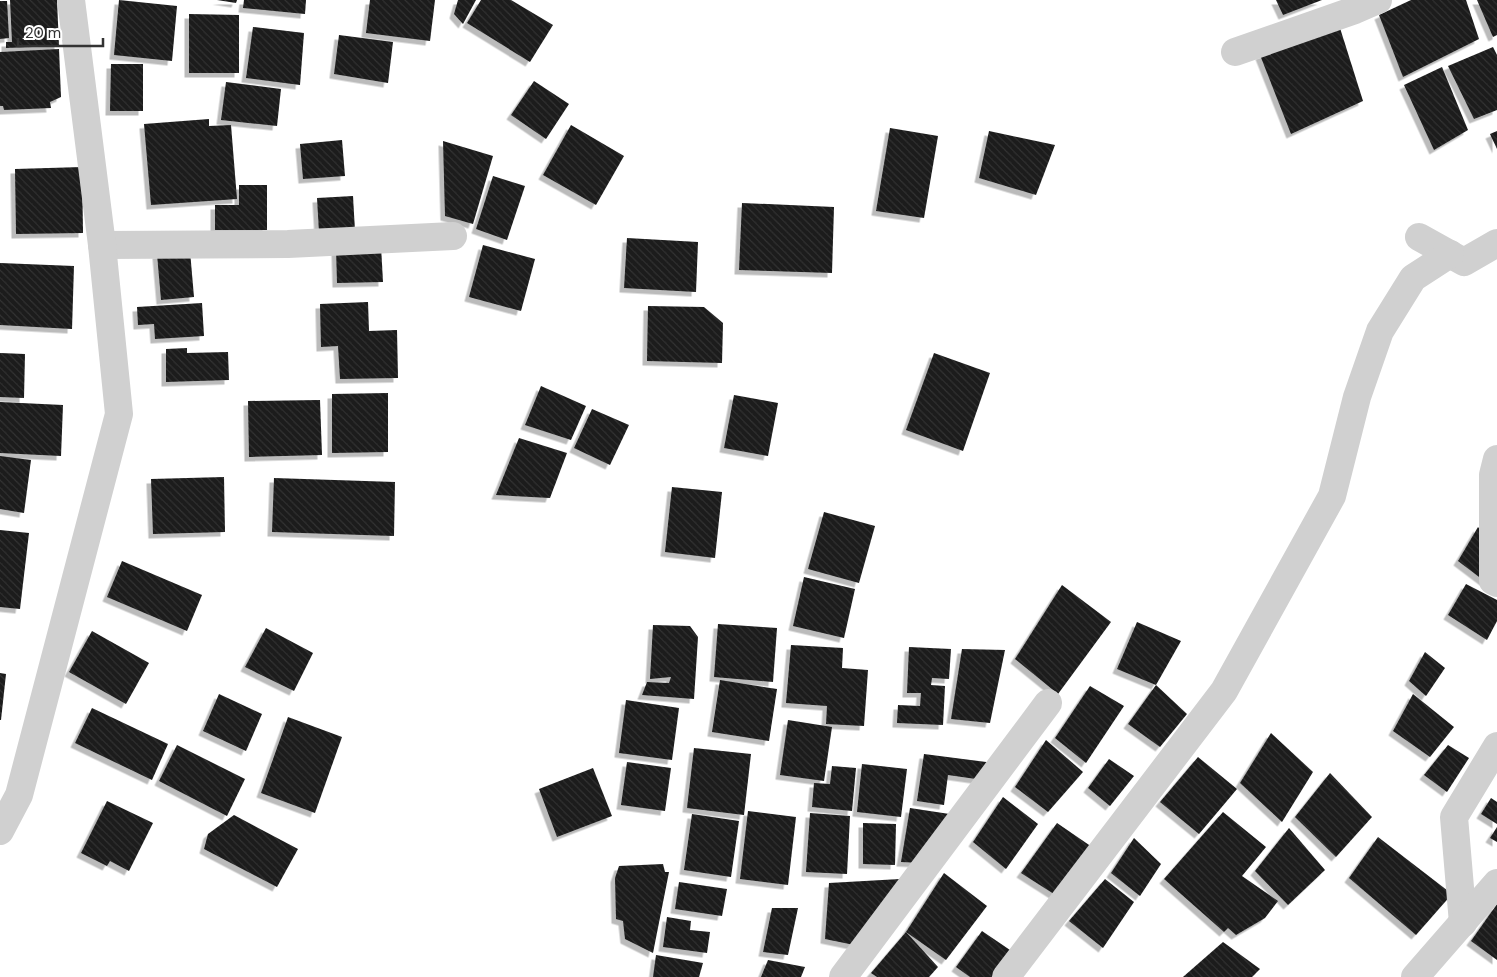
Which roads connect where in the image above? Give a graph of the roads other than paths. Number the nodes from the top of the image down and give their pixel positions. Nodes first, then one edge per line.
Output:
1 (71, 0) edge
2 (1378, 0) edge
3 (1235, 52) dead end
4 (453, 236) dead end
5 (1419, 237) dead end
6 (1497, 243) edge
7 (102, 245) junction
8 (1450, 254) junction
9 (1497, 459) edge
10 (1497, 583) edge
11 (1048, 703) dead end
12 (1497, 746) edge
13 (0, 831) edge
14 (1497, 884) edge
15 (1463, 923) junction
16 (843, 977) edge
17 (1006, 977) edge
18 (1415, 977) edge

1 - 7 street
2 - 3 street
4 - 7 street
5 - 8 street
6 - 8 street
7 - 13 street
8 - 17 street
9 - 10 street
11 - 16 street
12 - 15 street
14 - 15 street
15 - 18 street

